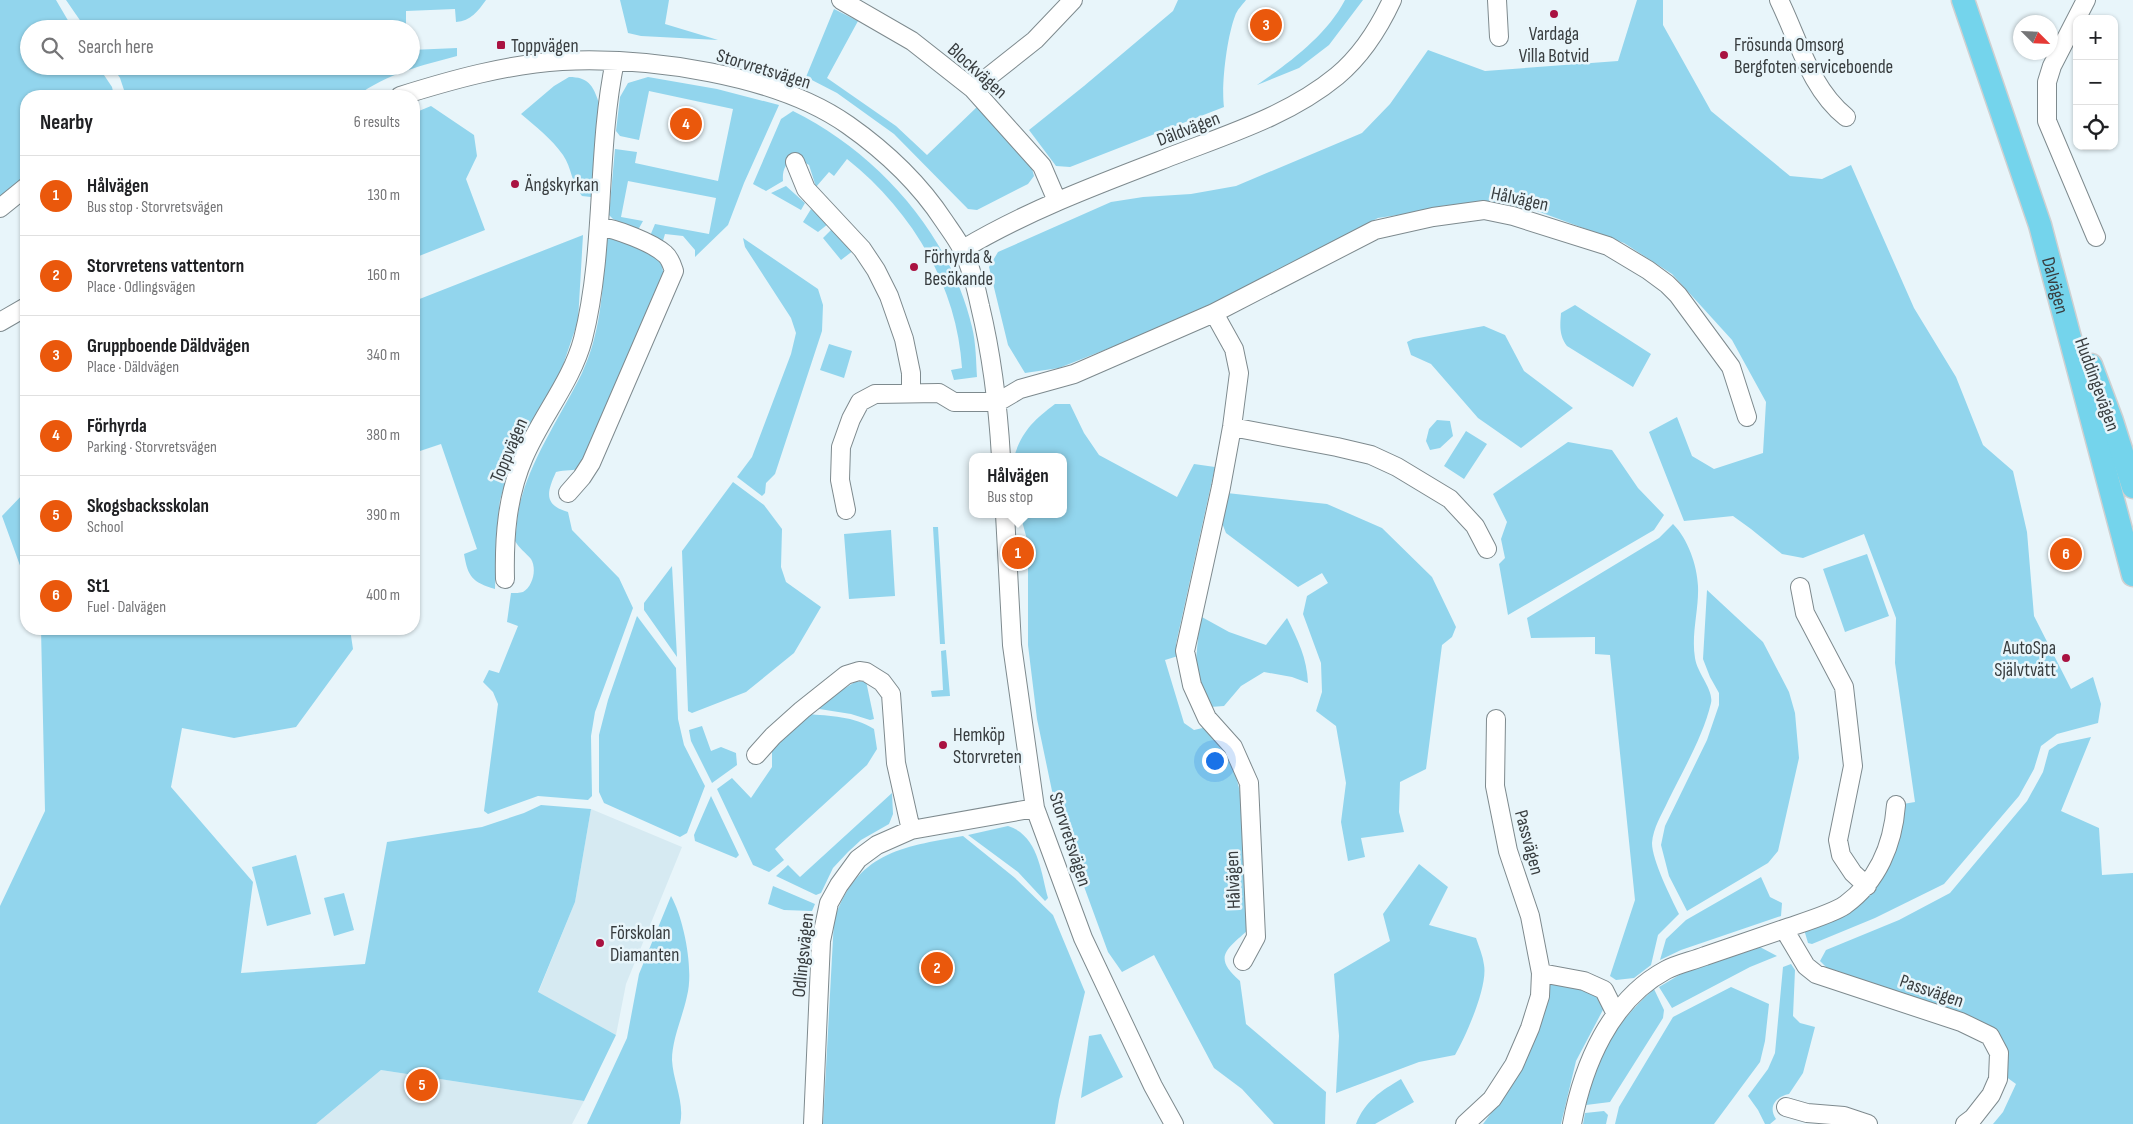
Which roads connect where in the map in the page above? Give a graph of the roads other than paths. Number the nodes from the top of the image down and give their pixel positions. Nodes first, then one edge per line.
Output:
1 (841, 0) edge
2 (1073, 0) edge
3 (1392, 0) edge
4 (1497, 0) edge
5 (1779, 0) edge
6 (1963, 0) edge
7 (2086, 0) edge
8 (1499, 36) dead end
9 (616, 61) junction
10 (973, 89) junction
11 (419, 90) edge
12 (1846, 117) dead end
13 (795, 162) dead end
14 (20, 192) edge
15 (1057, 202) junction
16 (0, 208) edge
17 (2040, 225) junction
18 (599, 227) junction
19 (2096, 237) dead end
20 (963, 250) junction
21 (20, 310) edge
22 (1214, 313) junction
23 (0, 322) edge
24 (911, 393) junction
25 (998, 402) junction
26 (1747, 417) dead end
27 (1232, 427) junction
28 (1001, 453) edge
29 (2133, 487) edge
30 (568, 493) dead end
31 (846, 510) dead end
32 (1005, 518) edge
33 (1487, 549) dead end
34 (2133, 574) edge
35 (505, 579) dead end
36 (1800, 587) dead end
37 (1496, 720) dead end
38 (756, 755) dead end
39 (1896, 805) dead end
40 (1035, 808) junction
41 (910, 830) junction
42 (1866, 886) junction
43 (1784, 929) junction
44 (1244, 961) dead end
45 (1541, 972) junction
46 (1616, 1014) junction
47 (1786, 1107) dead end
48 (813, 1124) edge
49 (1174, 1124) edge
50 (1466, 1124) edge
51 (1572, 1124) edge
52 (1868, 1124) edge
53 (1966, 1124) edge

1 - 10 street, Blockvägen
2 - 10 street
3 - 15 street, Däldvägen
4 - 8 street
5 - 12 street
6 - 17 main road, Dalvägen
7 - 19 street
9 - 11 street, Storvretsvägen
9 - 18 street, Toppvägen
9 - 20 street, Storvretsvägen
10 - 15 street, Blockvägen
13 - 24 street
14 - 16 street
15 - 20 street, Däldvägen
17 - 29 main road, Huddingevägen
17 - 34 main road, Dalvägen
18 - 30 street
18 - 35 street, Toppvägen
20 - 25 street, Storvretsvägen
21 - 23 street
22 - 25 street, Hålvägen
22 - 26 street, Hålvägen
22 - 27 street, Hålvägen
24 - 25 street
24 - 31 street
25 - 28 street, Storvretsvägen
27 - 33 street
27 - 44 street, Hålvägen
32 - 40 street, Storvretsvägen
36 - 42 street
37 - 45 street, Passvägen
38 - 41 street
39 - 42 street
40 - 41 street, Odlingsvägen
40 - 49 street, Storvretsvägen
41 - 48 street, Odlingsvägen
42 - 43 street
43 - 46 street
43 - 53 street, Passvägen
45 - 46 street
45 - 50 street, Passvägen
46 - 51 street
47 - 52 street

